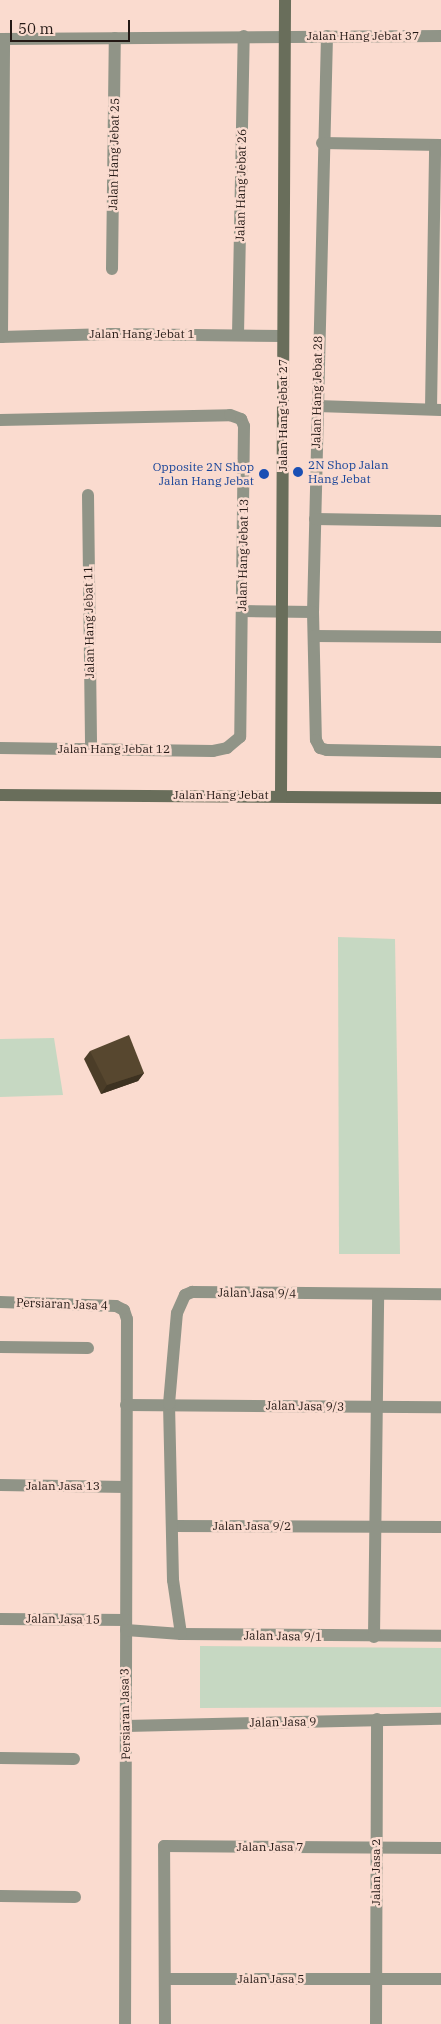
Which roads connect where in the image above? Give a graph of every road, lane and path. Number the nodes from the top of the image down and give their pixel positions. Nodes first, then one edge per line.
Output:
1 (285, 0) edge
2 (244, 36) junction
3 (285, 36) junction
4 (327, 36) junction
5 (441, 36) edge
6 (115, 38) junction
7 (2, 39) edge
8 (322, 143) junction
9 (438, 145) edge
10 (112, 269) dead end
11 (238, 335) junction
12 (283, 336) junction
13 (1, 337) edge
14 (317, 406) junction
15 (436, 409) edge
16 (0, 420) edge
17 (88, 495) dead end
18 (315, 519) junction
19 (441, 521) edge
20 (242, 612) junction
21 (282, 612) junction
22 (313, 612) junction
23 (314, 636) junction
24 (441, 637) edge
25 (0, 748) edge
26 (91, 748) junction
27 (227, 748) joint
28 (441, 752) edge
29 (0, 795) edge
30 (281, 795) junction
31 (441, 798) edge
32 (441, 1294) edge
33 (378, 1296) junction
34 (0, 1302) edge
35 (124, 1310) joint
36 (0, 1347) edge
37 (88, 1348) dead end
38 (169, 1404) junction
39 (126, 1405) junction
40 (377, 1407) junction
41 (441, 1408) edge
42 (0, 1486) edge
43 (126, 1486) junction
44 (172, 1526) junction
45 (376, 1526) junction
46 (441, 1527) edge
47 (0, 1619) edge
48 (126, 1625) junction
49 (180, 1634) junction
50 (441, 1636) edge
51 (374, 1637) junction
52 (377, 1719) junction
53 (441, 1719) edge
54 (126, 1726) junction
55 (0, 1758) edge
56 (74, 1759) dead end
57 (376, 1847) junction
58 (441, 1848) edge
59 (0, 1896) edge
60 (75, 1897) dead end
61 (376, 1978) junction
62 (166, 1979) junction
63 (441, 1979) edge
64 (125, 2024) edge
65 (165, 2024) edge
66 (376, 2024) edge

1 - 3 street, Jalan Hang Jebat 27
2 - 3 street, Jalan Hang Jebat 37
2 - 6 street, Jalan Hang Jebat 37
2 - 11 street, Jalan Hang Jebat 26
3 - 4 street, Jalan Hang Jebat 37
3 - 12 street, Jalan Hang Jebat 27
4 - 5 street, Jalan Hang Jebat 37
4 - 8 street, Jalan Hang Jebat 28
6 - 7 street, Jalan Hang Jebat 37
6 - 10 street, Jalan Hang Jebat 25
7 - 13 street
8 - 9 street
8 - 14 street, Jalan Hang Jebat 28
9 - 15 street
11 - 12 street, Jalan Hang Jebat 1
11 - 13 street, Jalan Hang Jebat 1
12 - 21 street, Jalan Hang Jebat 27
14 - 15 street
14 - 18 street, Jalan Hang Jebat 28
16 - 20 street, Jalan Hang Jebat 13
17 - 26 street, Jalan Hang Jebat 11
18 - 19 street
18 - 22 street, Jalan Hang Jebat 28
20 - 21 street
20 - 27 street, Jalan Hang Jebat 13
21 - 22 street
21 - 30 street, Jalan Hang Jebat 27
22 - 23 street, Jalan Hang Jebat 28
23 - 24 street
23 - 28 street, Jalan Hang Jebat 28
25 - 26 street, Jalan Hang Jebat 12
26 - 27 street, Jalan Hang Jebat 12
29 - 30 street, Jalan Hang Jebat
30 - 31 street, Jalan Hang Jebat
32 - 33 street, Jalan Jasa 9/4
33 - 38 street, Jalan Jasa 9/4
33 - 40 street
34 - 35 street, Persiaran Jasa 4
35 - 39 street, Persiaran Jasa 3
36 - 37 street
38 - 39 street
38 - 40 street, Jalan Jasa 9/3
38 - 44 street
39 - 43 street, Persiaran Jasa 3
40 - 41 street, Jalan Jasa 9/3
40 - 45 street
42 - 43 street, Jalan Jasa 13
43 - 48 street, Persiaran Jasa 3
44 - 45 street, Jalan Jasa 9/2
44 - 49 street
45 - 46 street, Jalan Jasa 9/2
45 - 51 street
47 - 48 street, Jalan Jasa 15
48 - 49 street, Jalan Jasa 9/1
48 - 54 street, Persiaran Jasa 3
49 - 51 street, Jalan Jasa 9/1
50 - 51 street, Jalan Jasa 9/1
52 - 53 street, Jalan Jasa 9
52 - 54 street, Jalan Jasa 9
52 - 57 street, Jalan Jasa 2
54 - 64 street, Persiaran Jasa 3
55 - 56 street
57 - 58 street, Jalan Jasa 7
57 - 61 street, Jalan Jasa 2
57 - 62 street, Jalan Jasa 7
59 - 60 street
61 - 62 street, Jalan Jasa 5
61 - 63 street, Jalan Jasa 5
61 - 66 street, Jalan Jasa 2
62 - 65 street

